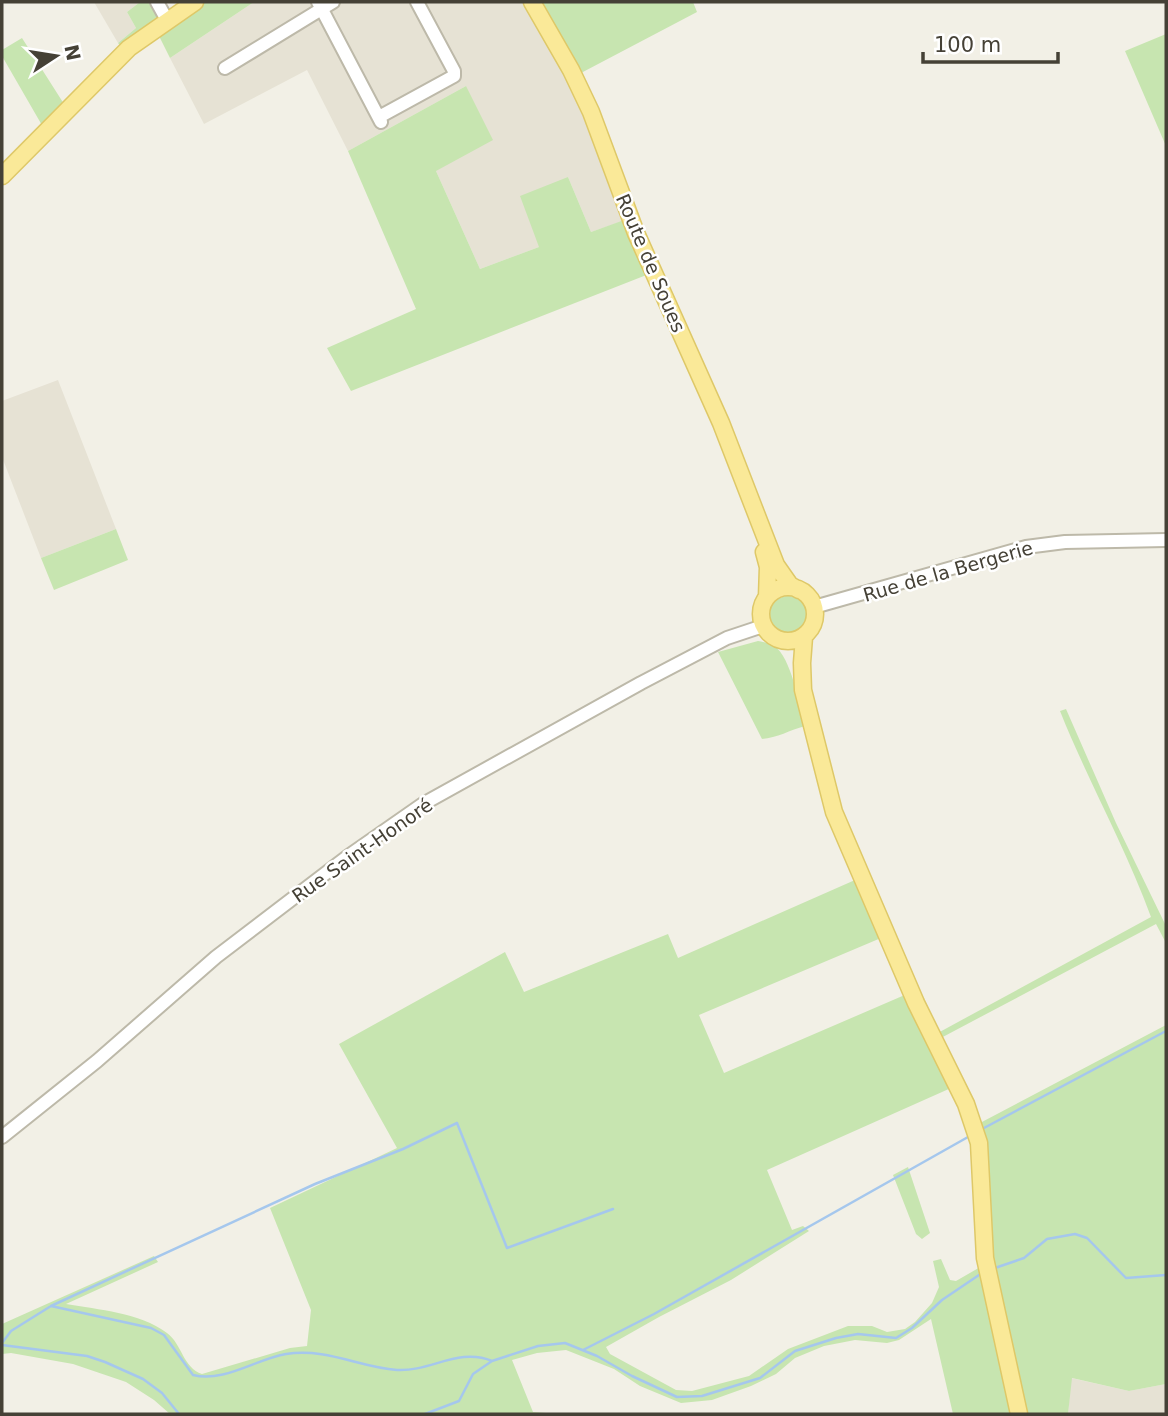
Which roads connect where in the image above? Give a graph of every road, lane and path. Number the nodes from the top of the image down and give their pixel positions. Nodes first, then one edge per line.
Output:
1 (157, 2) edge
2 (195, 2) edge
3 (417, 2) edge
4 (532, 2) edge
5 (324, 4) edge
6 (167, 20) junction
7 (225, 68) dead end
8 (2, 176) edge
9 (761, 529) junction
10 (1166, 540) edge
11 (800, 590) junction
12 (767, 597) junction
13 (814, 607) junction
14 (763, 626) junction
15 (804, 637) junction
16 (779, 641) junction
17 (803, 690) junction
18 (2, 1137) edge
19 (1019, 1414) edge

1 - 6 street
2 - 6 main road
3 - 5 street
4 - 9 main road, Route de Soues
5 - 7 street
6 - 8 main road
9 - 11 main road, Route de Soues
9 - 12 main road, Route de Soues
10 - 13 street, Rue de la Bergerie
11 - 12 main road
11 - 13 main road
12 - 14 main road
13 - 15 main road
14 - 16 main road
14 - 18 street, Rue Saint-Honoré
15 - 16 main road
15 - 17 main road
16 - 17 main road
17 - 19 main road

